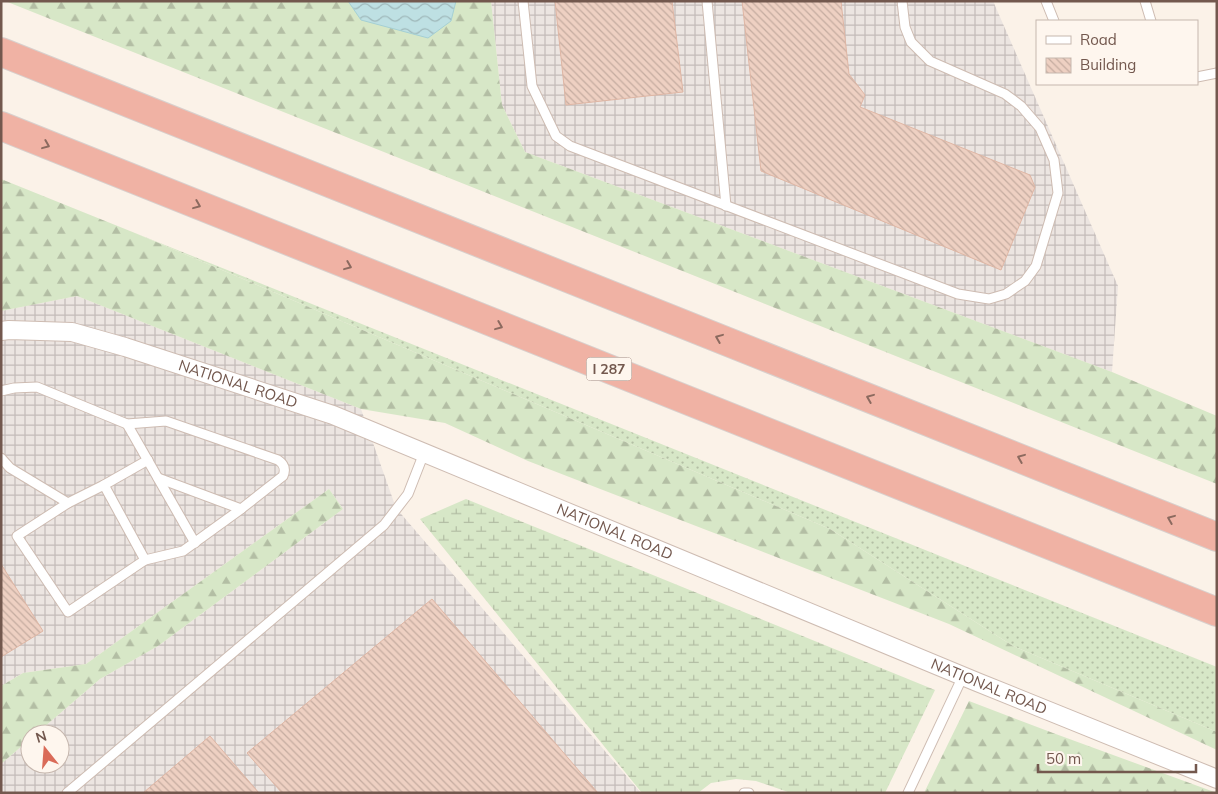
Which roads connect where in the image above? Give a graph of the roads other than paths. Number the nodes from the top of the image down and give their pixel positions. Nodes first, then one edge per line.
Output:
1 (523, 1) edge
2 (707, 1) edge
3 (902, 1) edge
4 (1046, 1) edge
5 (1146, 1) edge
6 (1054, 20) edge
7 (1151, 20) edge
8 (1, 52) edge
9 (1217, 73) edge
10 (1198, 77) edge
11 (1, 126) edge
12 (726, 206) junction
13 (1, 331) edge
14 (1, 392) edge
15 (127, 424) junction
16 (424, 453) junction
17 (1, 458) edge
18 (148, 460) junction
19 (158, 478) junction
20 (104, 485) junction
21 (68, 502) junction
22 (241, 509) junction
23 (1217, 537) edge
24 (195, 543) junction
25 (145, 560) junction
26 (1217, 612) edge
27 (963, 676) junction
28 (1217, 779) edge
29 (67, 793) edge
30 (744, 793) edge
31 (749, 793) edge
32 (908, 793) edge

1 - 12 lane
2 - 12 lane
3 - 12 lane
4 - 6 lane
5 - 7 lane
23 -> 8 highway
9 - 10 lane
11 -> 26 highway, I 287
13 - 16 street, NATIONAL ROAD
14 - 15 lane
15 - 18 lane
15 - 22 lane
16 - 27 street, NATIONAL ROAD
16 - 29 lane
17 - 21 lane
18 - 19 lane
18 - 20 lane
19 - 22 lane
19 - 24 lane
20 - 21 lane
20 - 25 lane
21 - 25 lane
22 - 24 lane
24 - 25 lane
27 - 28 street, NATIONAL ROAD
27 - 32 lane
30 - 31 lane

